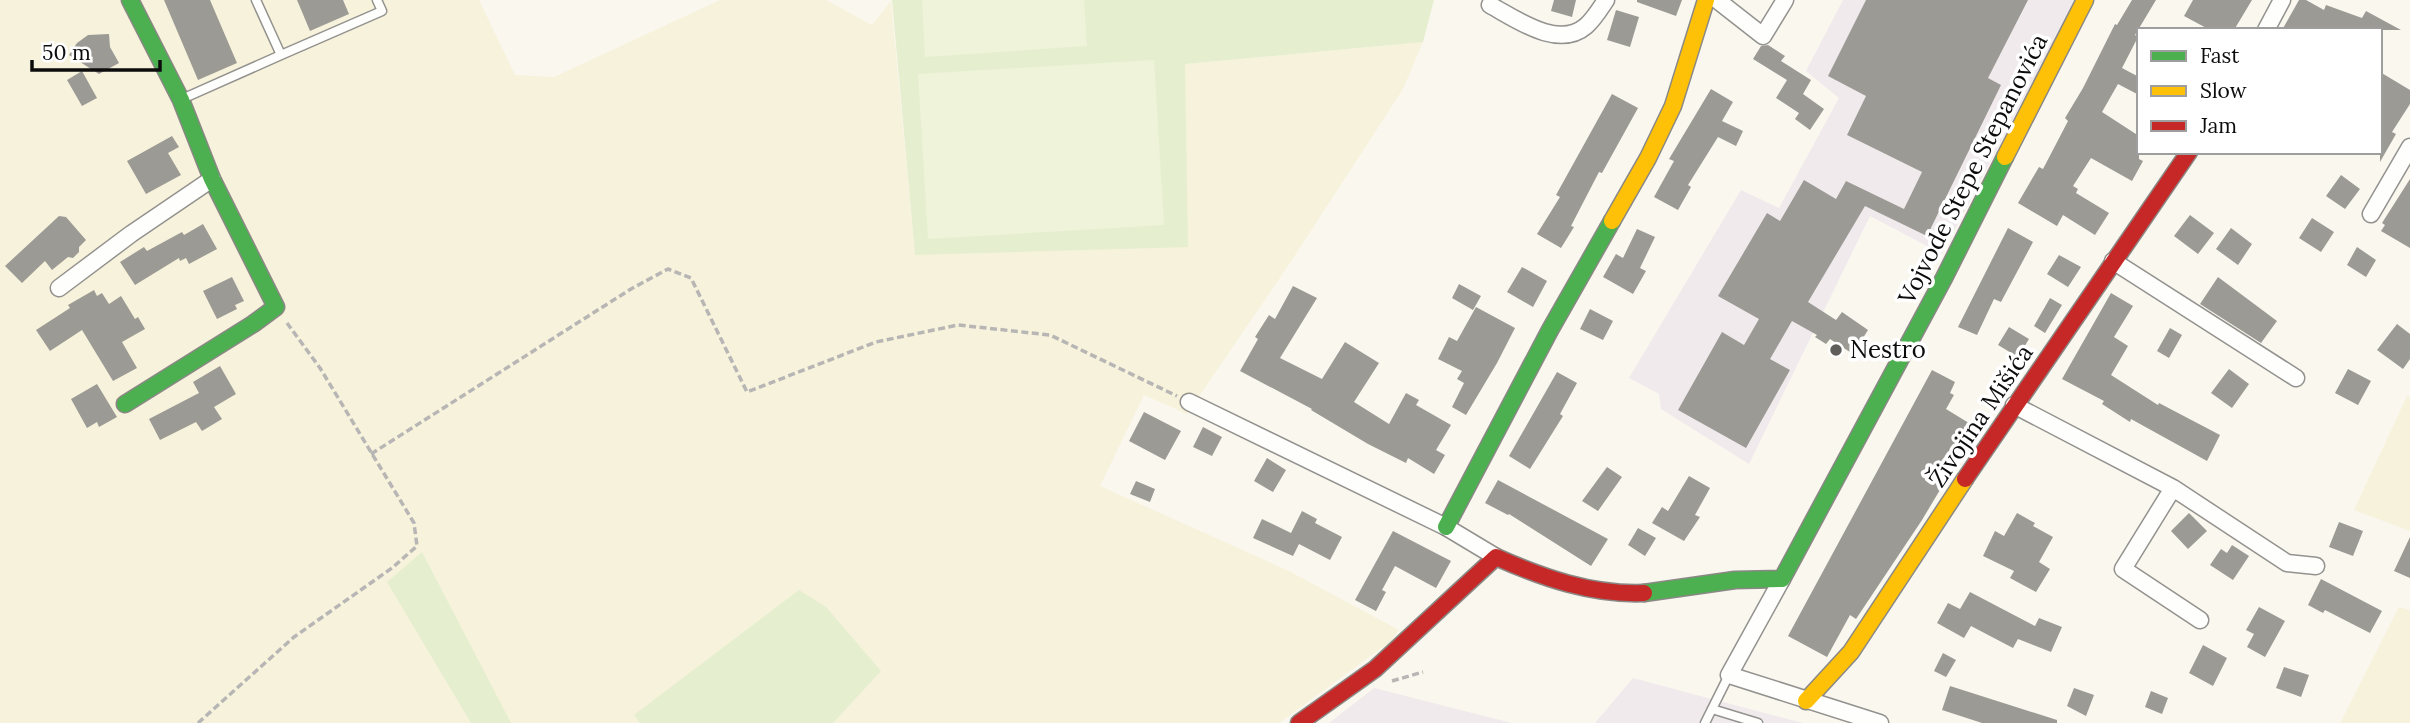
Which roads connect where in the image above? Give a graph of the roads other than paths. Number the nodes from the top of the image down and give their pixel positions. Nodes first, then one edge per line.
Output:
1 (130, 0) edge
2 (257, 0) edge
3 (377, 0) edge
4 (1606, 0) edge
5 (1706, 0) edge
6 (1717, 0) edge
7 (1785, 0) edge
8 (2085, 0) edge
9 (2282, 0) edge
10 (1490, 5) dead end
11 (2267, 28) edge
12 (281, 55) junction
13 (181, 100) junction
14 (2410, 147) edge
15 (2188, 154) edge
16 (212, 178) junction
17 (2371, 214) dead end
18 (2113, 261) junction
19 (59, 288) dead end
20 (2296, 378) dead end
21 (1189, 402) road end
22 (125, 404) dead end
23 (2014, 405) junction
24 (2173, 488) junction
25 (1446, 527) junction
26 (1496, 557) junction
27 (2316, 566) dead end
28 (1782, 579) junction
29 (2200, 620) dead end
30 (1728, 675) junction
31 (1806, 701) junction
32 (1712, 709) junction
33 (1299, 723) edge
34 (1705, 723) edge
35 (1758, 723) edge
36 (1880, 723) edge

1 - 13 street
2 - 12 lane
3 - 12 lane
4 - 10 street
5 - 25 street
6 - 7 street
8 - 28 street, Vojvode Stepe Stepanovića
9 - 11 street
12 - 13 lane
13 - 16 street
14 - 17 street
15 - 18 street, Živojina Mišića
16 - 19 street
16 - 22 street
18 - 20 street
18 - 23 street, Živojina Mišića
21 - 25 street
23 - 24 street
23 - 31 street, Živojina Mišića
24 - 27 street
24 - 29 street
25 - 26 street
26 - 28 street
26 - 33 street
28 - 30 street
30 - 31 street
30 - 32 lane
31 - 36 street
32 - 34 lane
32 - 35 lane

